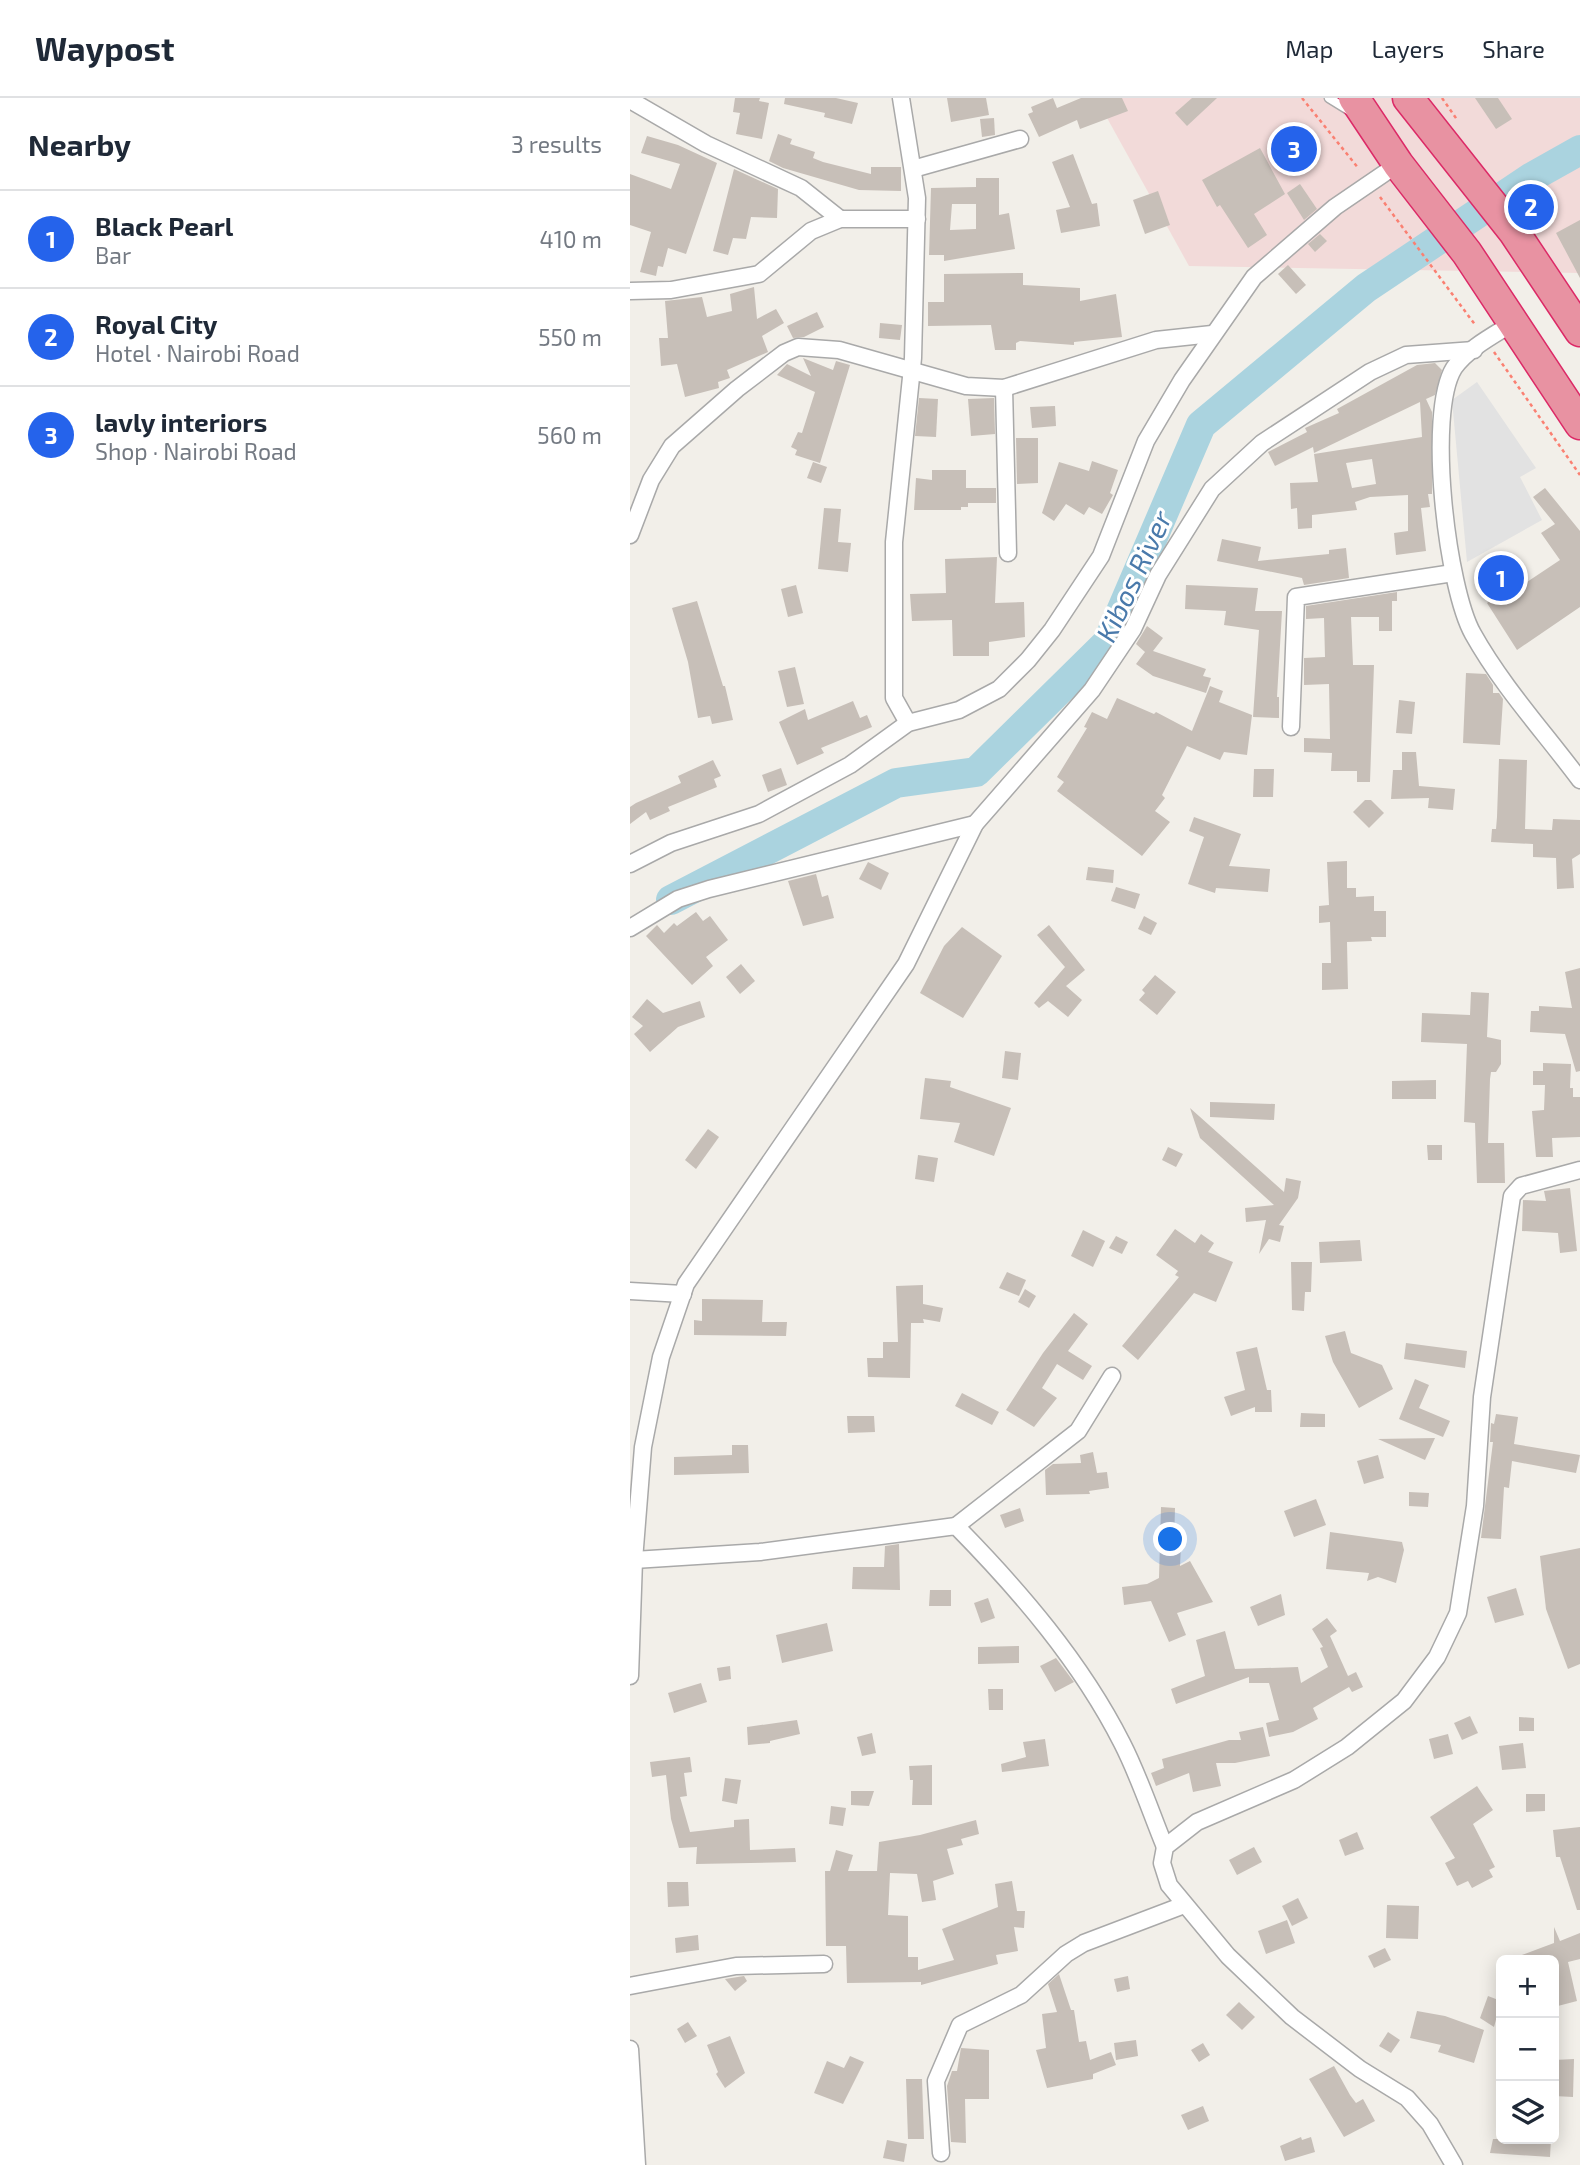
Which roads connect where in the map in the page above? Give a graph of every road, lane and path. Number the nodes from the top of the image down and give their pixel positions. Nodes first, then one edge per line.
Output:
1 (901, 98) edge
2 (1302, 98) edge
3 (1329, 98) edge
4 (1408, 98) edge
5 (630, 100) edge
6 (1361, 109) edge
7 (1020, 139) dead end
8 (1398, 164) junction
9 (913, 169) junction
10 (1370, 182) junction
11 (840, 219) junction
12 (917, 219) junction
13 (630, 291) edge
14 (1513, 323) junction
15 (1580, 331) edge
16 (1212, 334) junction
17 (1480, 345) junction
18 (912, 368) junction
19 (1004, 387) junction
20 (1580, 424) edge
21 (1580, 475) edge
22 (630, 536) edge
23 (1007, 553) dead end
24 (1453, 573) junction
25 (908, 723) junction
26 (1291, 727) dead end
27 (1580, 780) edge
28 (975, 824) junction
29 (630, 864) edge
30 (630, 928) edge
31 (1580, 1170) edge
32 (630, 1291) edge
33 (683, 1294) junction
34 (1112, 1376) dead end
35 (956, 1526) junction
36 (634, 1560) junction
37 (630, 1676) edge
38 (1165, 1847) junction
39 (1184, 1905) junction
40 (824, 1964) dead end
41 (630, 1986) edge
42 (630, 2049) edge
43 (941, 2154) dead end
44 (637, 2165) edge
45 (1454, 2165) edge

1 - 9 street
2 - 10 path
3 - 6 lane
4 - 15 highway
5 - 11 street
6 - 8 highway
7 - 9 street
8 - 10 street
8 - 14 highway
9 - 12 street
10 - 16 street
10 - 17 path
11 - 12 street
11 - 13 street
12 - 18 street
14 - 17 street
14 - 20 highway
16 - 19 street
16 - 25 street
17 - 21 path
17 - 24 street
17 - 28 street
18 - 19 street
18 - 22 street
18 - 25 street
19 - 23 street
24 - 26 street
24 - 27 street
25 - 29 street
28 - 30 street
28 - 33 street
31 - 38 street
32 - 33 street
33 - 36 street
34 - 35 street
35 - 36 street
35 - 38 street
36 - 37 street
38 - 39 street
39 - 43 street
39 - 45 street
40 - 41 street
42 - 44 street

